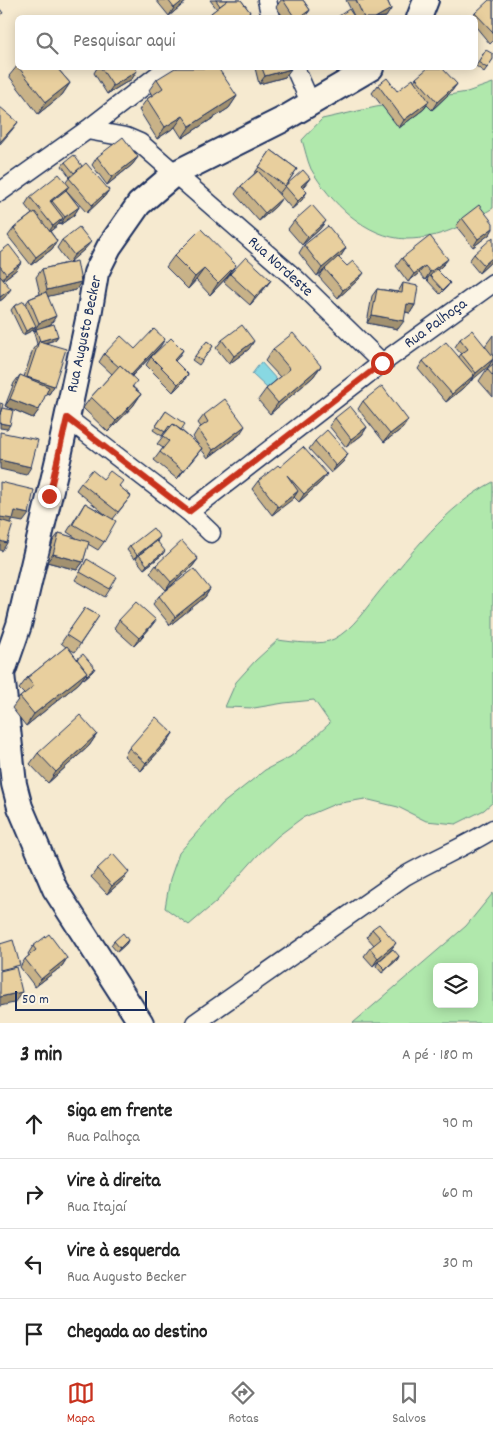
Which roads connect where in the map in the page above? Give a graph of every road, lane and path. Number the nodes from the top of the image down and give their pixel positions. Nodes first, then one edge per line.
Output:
1 (267, 0) edge
2 (426, 0) edge
3 (270, 15) edge
4 (420, 15) edge
5 (164, 70) edge
6 (296, 70) edge
7 (367, 70) edge
8 (310, 102) junction
9 (87, 130) junction
10 (174, 174) junction
11 (0, 192) edge
12 (493, 282) edge
13 (382, 363) junction
14 (67, 418) junction
15 (189, 512) junction
16 (211, 533) dead end
17 (1, 675) edge
18 (493, 829) edge
19 (141, 1023) edge
20 (195, 1023) edge

1 - 3 street
2 - 4 main road
5 - 9 street
6 - 8 street
7 - 8 main road, Rua Augusto Becker
8 - 10 main road, Rua Augusto Becker
9 - 10 street, Rua Nordeste
9 - 11 street
10 - 13 street, Rua Nordeste
10 - 14 main road, Rua Augusto Becker
12 - 13 street, Rua Palhoça
13 - 15 street, Rua Palhoça
14 - 15 street
14 - 17 main road, Rua Augusto Becker
15 - 16 street
17 - 19 main road
18 - 20 street

